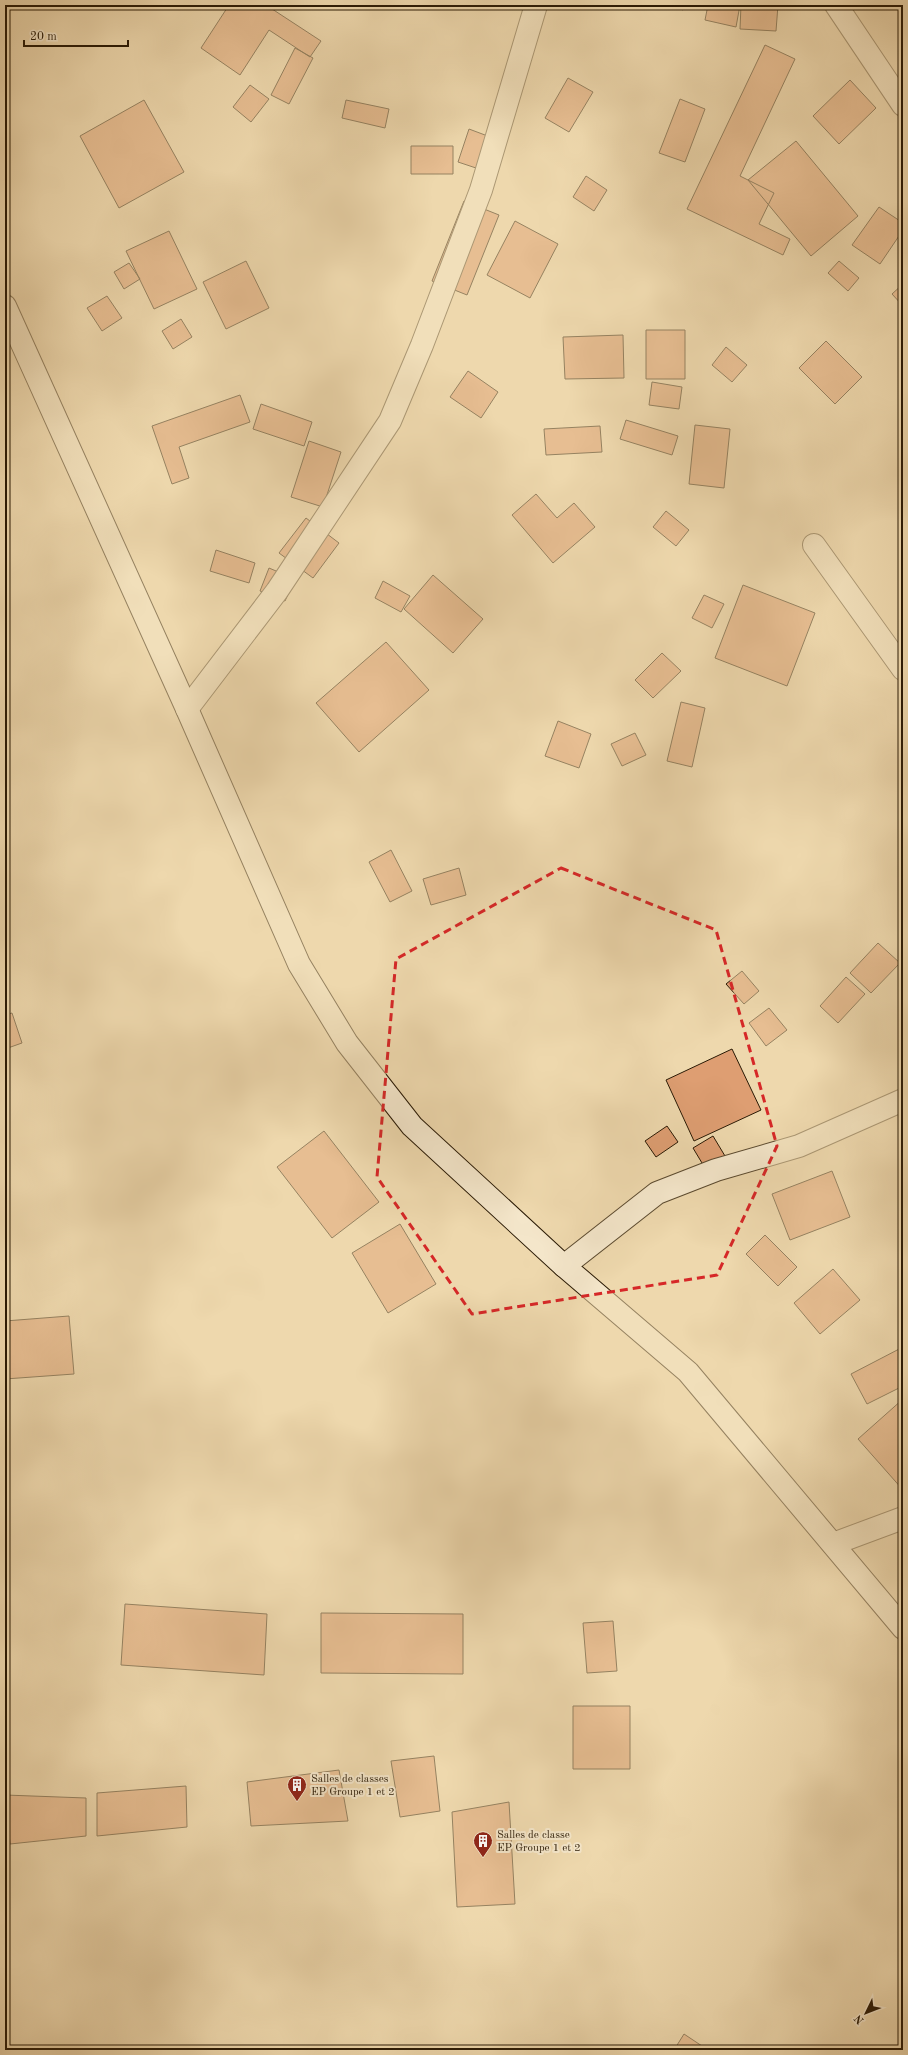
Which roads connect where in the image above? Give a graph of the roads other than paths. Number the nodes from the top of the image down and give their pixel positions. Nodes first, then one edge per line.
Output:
1 (536, 5) edge
2 (836, 5) edge
3 (903, 106) edge
4 (5, 306) edge
5 (814, 545) dead end
6 (903, 669) edge
7 (187, 709) junction
8 (903, 1100) edge
9 (564, 1266) junction
10 (903, 1518) edge
11 (834, 1544) junction
12 (903, 1628) edge

1 - 7 main road
2 - 3 main road
4 - 7 main road
5 - 6 main road
7 - 9 main road
8 - 9 main road
9 - 11 main road
10 - 11 main road
11 - 12 main road

